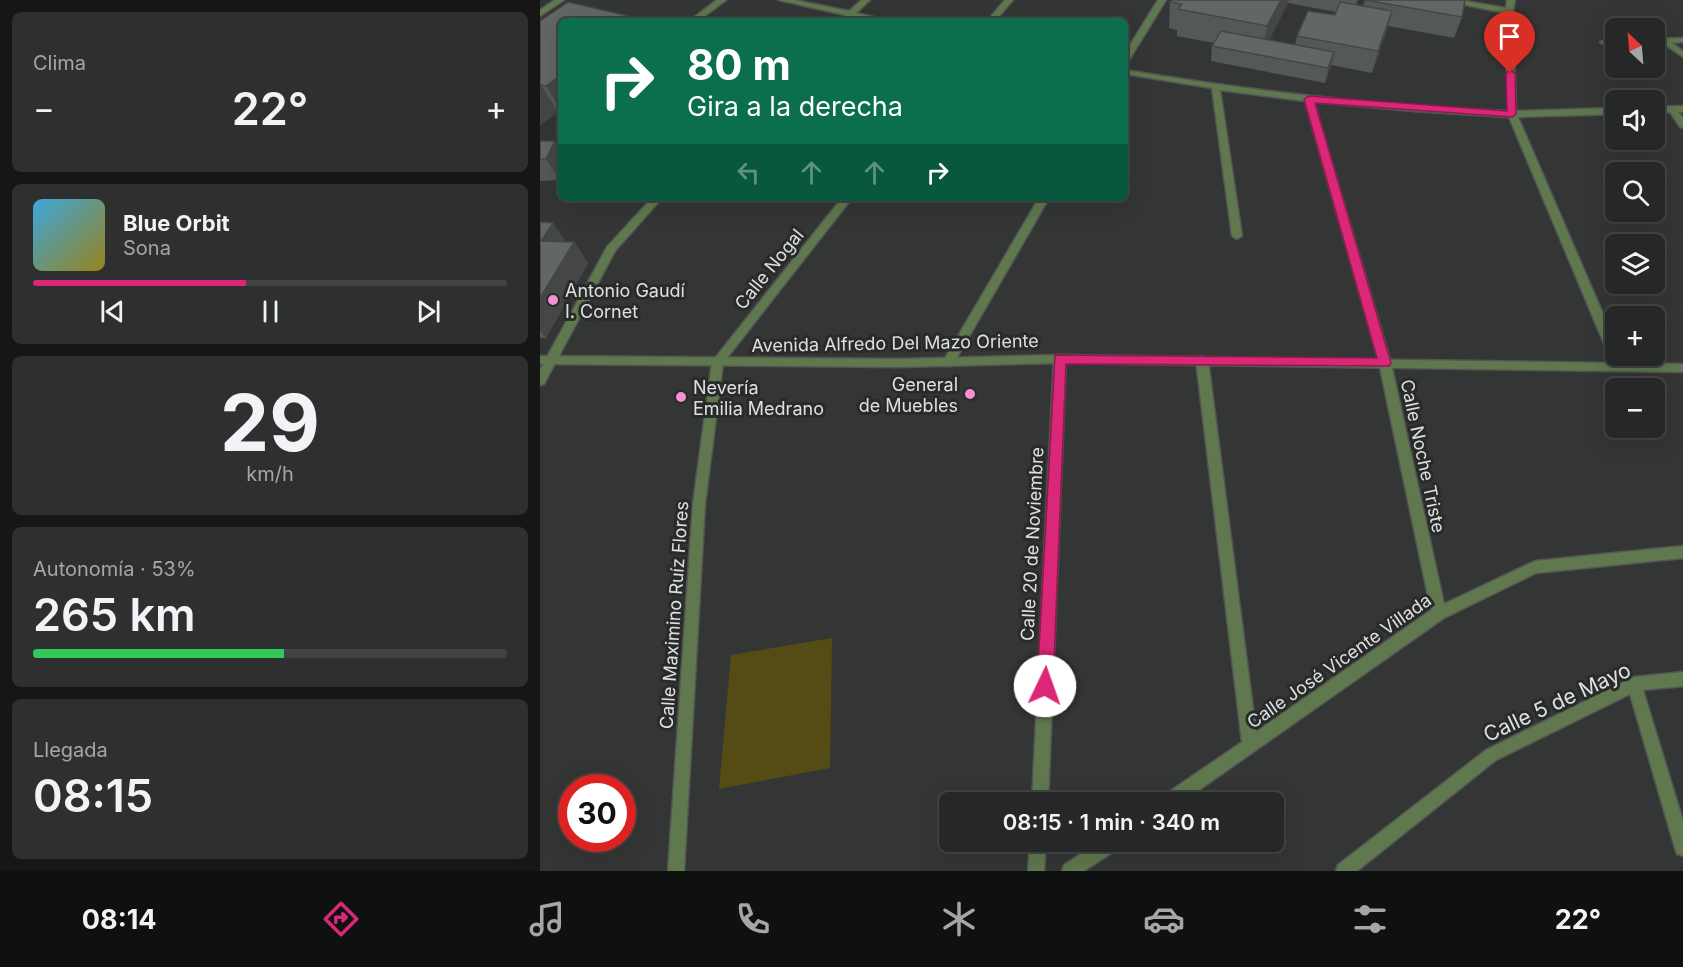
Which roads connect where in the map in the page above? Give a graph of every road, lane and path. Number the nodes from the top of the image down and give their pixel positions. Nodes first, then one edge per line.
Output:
1 (560, 0) edge
2 (722, 0) edge
3 (783, 0) edge
4 (866, 0) edge
5 (1009, 0) edge
6 (1162, 0) edge
7 (1446, 0) edge
8 (1510, 0) edge
9 (1509, 11) junction
10 (540, 14) edge
11 (850, 14) junction
12 (697, 18) edge
13 (846, 18) edge
14 (871, 18) edge
15 (994, 18) edge
16 (1683, 40) edge
17 (1665, 41) joint
18 (1128, 55) edge
19 (1683, 55) edge
20 (1128, 73) edge
21 (1216, 88) junction
22 (1309, 99) junction
23 (1683, 109) edge
24 (1665, 110) edge
25 (1672, 110) junction
26 (1605, 111) edge
27 (1512, 114) junction
28 (1683, 125) edge
29 (654, 201) edge
30 (846, 201) edge
31 (1042, 201) edge
32 (1237, 236) dead end
33 (1605, 332) edge
34 (1060, 359) junction
35 (545, 360) edge
36 (1202, 360) junction
37 (718, 362) junction
38 (948, 363) junction
39 (1385, 363) junction
40 (1605, 365) edge
41 (1640, 366) edge
42 (1683, 368) edge
43 (540, 381) edge
44 (1683, 552) edge
45 (1439, 613) junction
46 (1683, 679) edge
47 (1634, 684) junction
48 (1250, 747) junction
49 (1040, 792) edge
50 (1184, 792) edge
51 (1683, 848) edge
52 (1037, 852) edge
53 (1098, 852) edge
54 (676, 871) edge
55 (1036, 871) edge
56 (1070, 871) edge
57 (1344, 871) edge

1 - 10 street
2 - 12 street
3 - 11 street
4 - 11 street
5 - 15 street
6 - 18 street
7 - 9 street
8 - 9 street
9 - 27 street
11 - 13 street
11 - 14 street
16 - 17 street
17 - 19 street
20 - 21 street
21 - 22 street
21 - 32 street
22 - 27 street
22 - 39 street, Calle Noche Triste
23 - 25 street
24 - 25 street
25 - 28 street
26 - 27 street
27 - 33 street
29 - 35 street
30 - 37 street, Calle Nogal
31 - 38 street
34 - 36 street, Avenida Alfredo Del Mazo Oriente
34 - 38 street, Avenida Alfredo Del Mazo Oriente
34 - 49 street, Calle 20 de Noviembre
35 - 37 street, Avenida Alfredo Del Mazo Oriente
35 - 43 street
36 - 39 street, Avenida Alfredo Del Mazo Oriente
36 - 48 street
37 - 38 street, Avenida Alfredo Del Mazo Oriente
37 - 54 street, Calle Maximino Ruíz Flores
39 - 40 street, Avenida Alfredo Del Mazo Oriente
39 - 45 street, Calle Noche Triste
41 - 42 street, Avenida Alfredo Del Mazo Oriente
44 - 45 street, Calle José Vicente Villada
45 - 48 street, Calle José Vicente Villada
46 - 47 street, Calle 5 de Mayo
47 - 51 street
47 - 57 street, Calle 5 de Mayo
48 - 50 street, Calle José Vicente Villada
52 - 55 street
53 - 56 street

